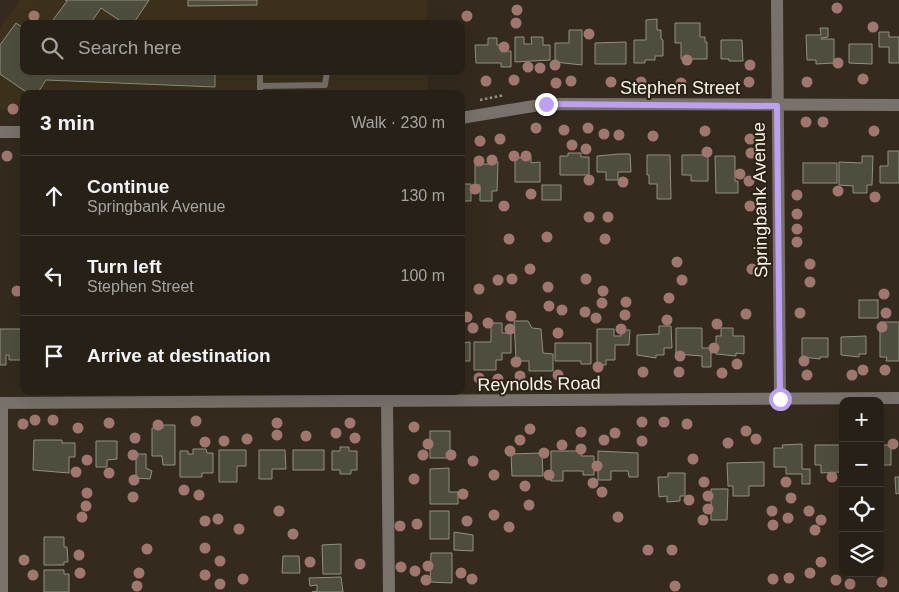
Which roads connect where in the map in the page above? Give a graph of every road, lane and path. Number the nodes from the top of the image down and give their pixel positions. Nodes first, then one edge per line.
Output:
1 (777, 0) edge
2 (260, 75) edge
3 (326, 75) edge
4 (260, 86) junction
5 (260, 90) edge
6 (504, 95) dead end
7 (478, 100) dead end
8 (899, 105) edge
9 (777, 106) junction
10 (465, 117) edge
11 (0, 132) edge
12 (20, 132) edge
13 (383, 397) edge
14 (899, 398) edge
15 (780, 399) junction
16 (1, 403) edge
17 (2, 592) edge
18 (389, 592) edge

1 - 9 street, Springbank Avenue
2 - 4 lane
3 - 4 lane
4 - 5 lane
6 - 7 path
8 - 9 street, Stephen Street
9 - 10 street, Stephen Street
9 - 15 street, Springbank Avenue
11 - 12 street
13 - 15 street, Reynolds Road
13 - 16 street, Reynolds Road
13 - 18 street
14 - 15 street, Reynolds Road
16 - 17 street

